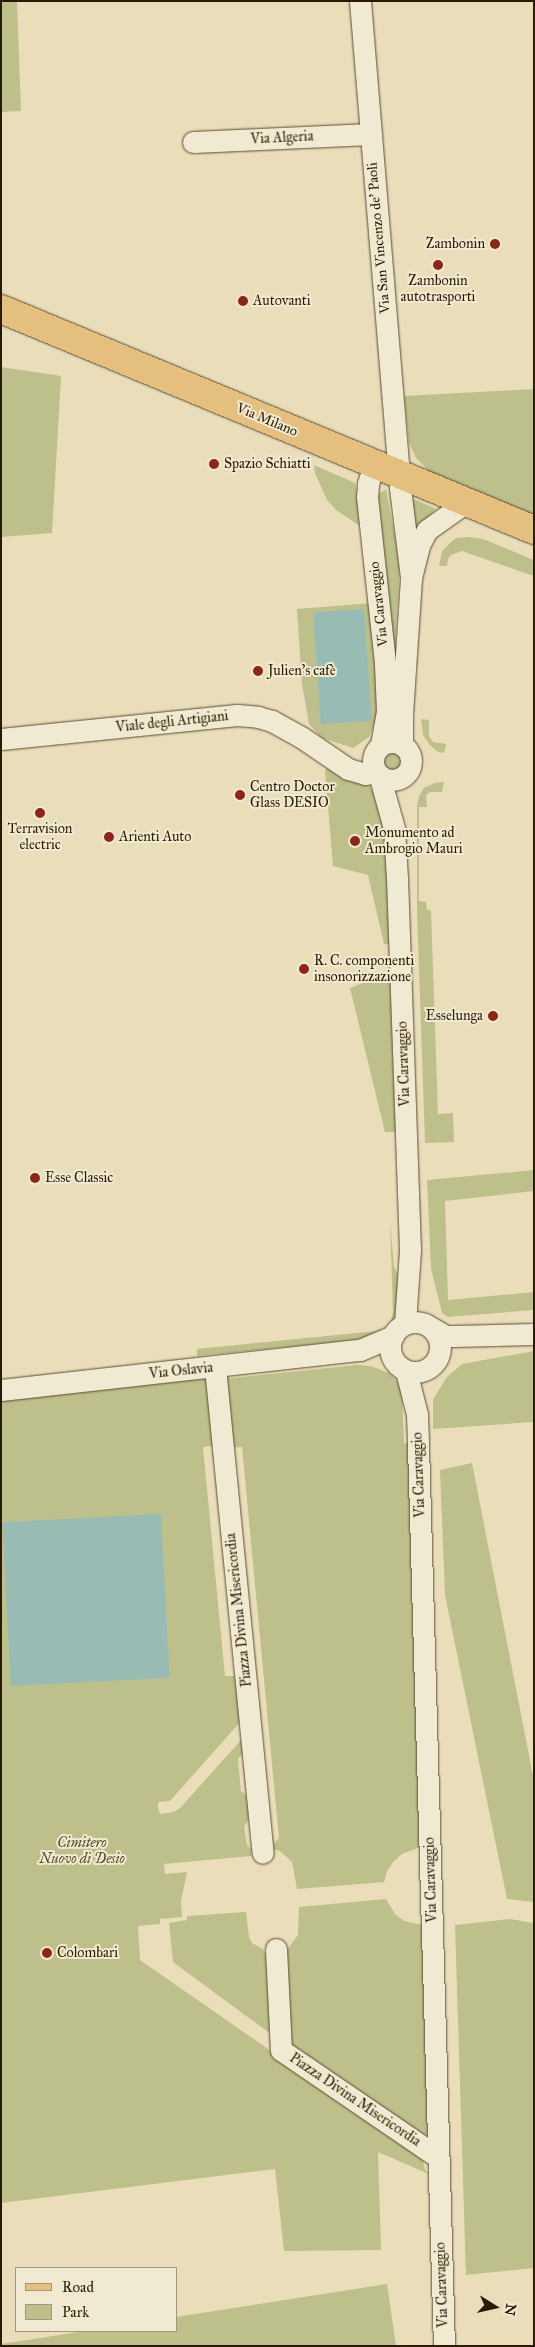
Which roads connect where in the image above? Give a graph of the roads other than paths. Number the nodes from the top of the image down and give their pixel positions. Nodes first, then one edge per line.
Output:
1 (360, 1) edge
2 (371, 134) junction
3 (193, 142) dead end
4 (1, 309) edge
5 (374, 464) junction
6 (399, 475) junction
7 (465, 503) junction
8 (534, 530) edge
9 (411, 578) junction
10 (1, 739) edge
11 (387, 746) junction
12 (332, 758) junction
13 (378, 775) junction
14 (406, 775) junction
15 (397, 878) junction
16 (414, 1328) junction
17 (534, 1334) edge
18 (483, 1336) junction
19 (360, 1350) junction
20 (416, 1365) junction
21 (215, 1367) junction
22 (1, 1390) edge
23 (263, 1853) dead end
24 (276, 1949) dead end
25 (438, 2157) junction
26 (444, 2346) edge

1 - 2 street, Via San Vincenzo de' Paoli
2 - 3 street, Via Algeria
2 - 6 street, Via San Vincenzo de' Paoli
4 - 5 main road, Via Milano
5 - 6 main road, Via Milano
5 - 11 street, Via Caravaggio
6 - 7 main road, Via Milano
6 - 9 street, Via Caravaggio
7 - 8 main road, Via Milano
7 - 9 street, Via Caravaggio
9 - 11 street, Via Caravaggio
10 - 12 street, Viale degli Artigiani
11 - 12 street
11 - 13 street
11 - 14 street
12 - 13 street, Viale degli Artigiani
13 - 14 street
13 - 15 street, Via Caravaggio
14 - 15 street, Via Caravaggio
15 - 16 street, Via Caravaggio
16 - 18 street
16 - 19 street, Via Oslavia
16 - 20 street, Via Caravaggio
16 - 20 street
17 - 18 street
18 - 20 street
19 - 20 street, Via Oslavia
19 - 21 street, Via Oslavia
20 - 25 street, Via Caravaggio
21 - 22 street, Via Oslavia
21 - 23 street, Piazza Divina Misericordia
24 - 25 street, Piazza Divina Misericordia
25 - 26 street, Via Caravaggio

